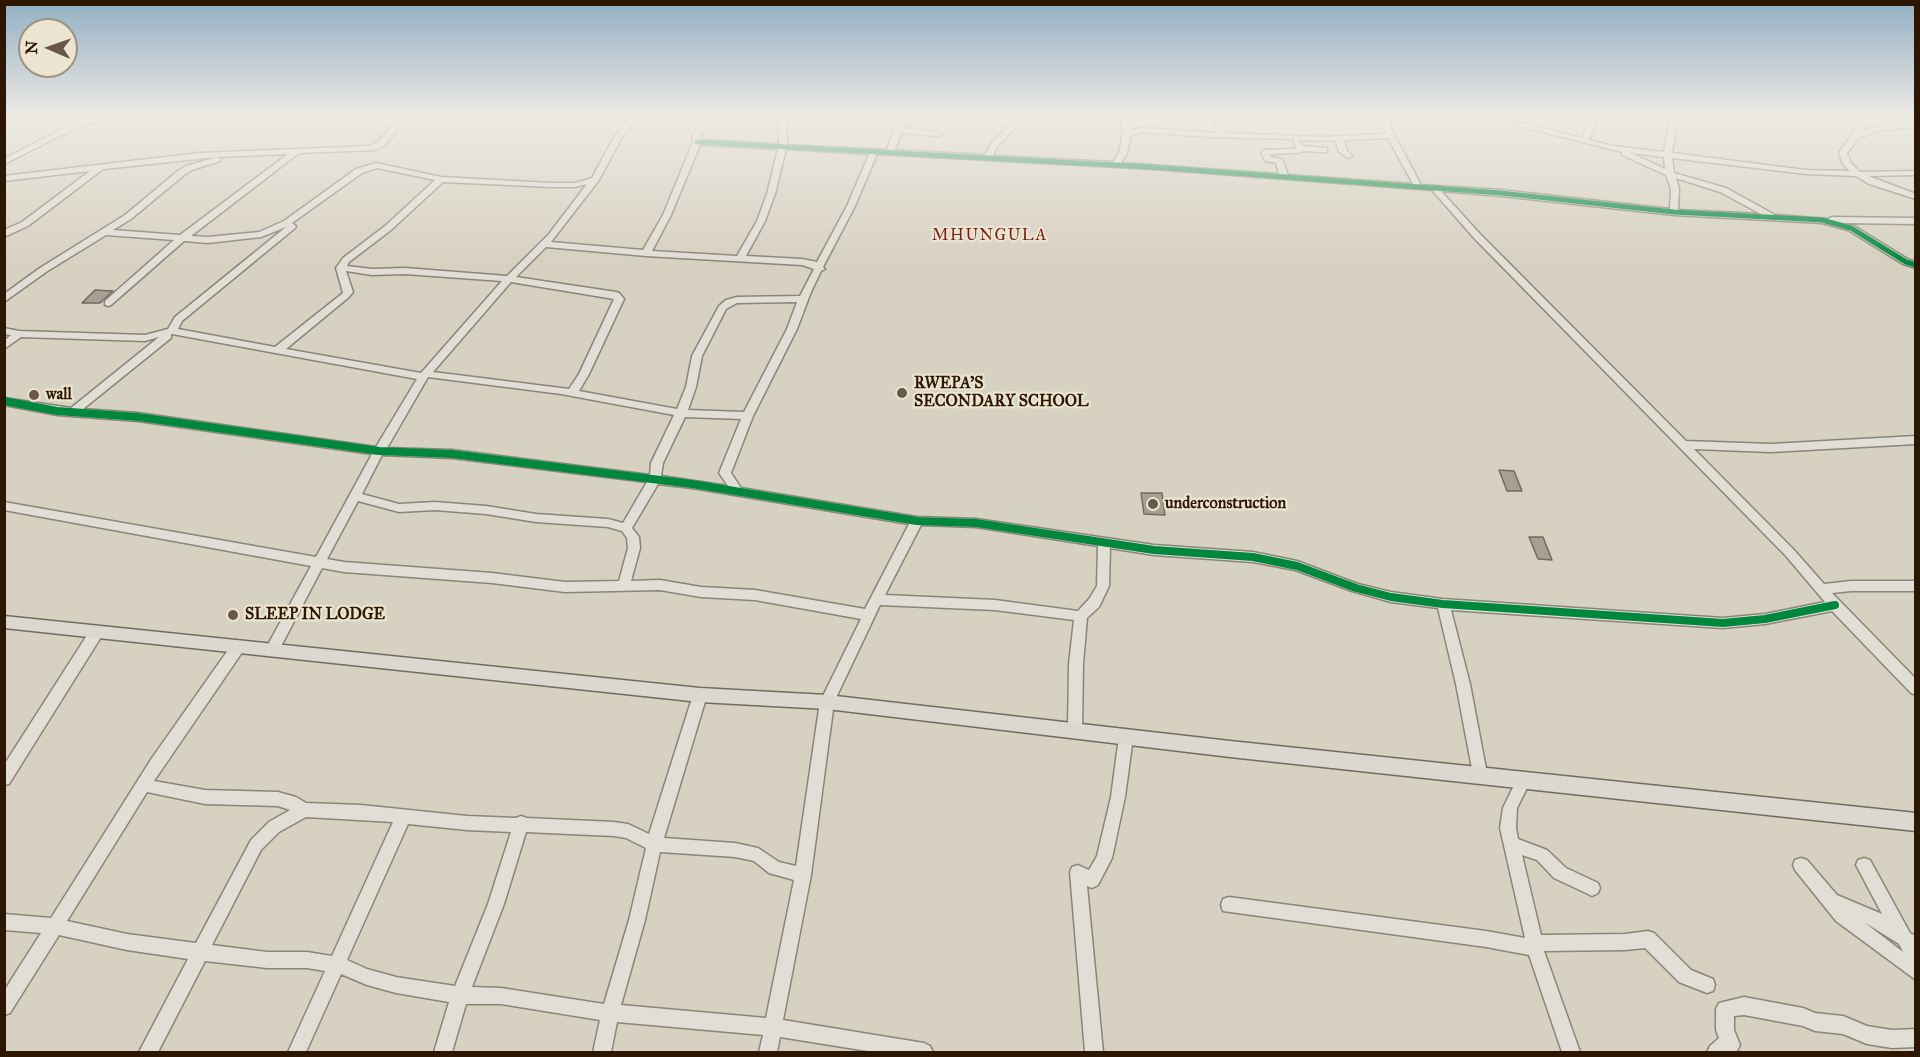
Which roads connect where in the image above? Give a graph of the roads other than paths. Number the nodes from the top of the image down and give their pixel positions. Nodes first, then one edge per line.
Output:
1 (101, 165) edge
2 (103, 165) edge
3 (197, 165) edge
4 (278, 165) edge
5 (375, 165) edge
6 (377, 165) edge
7 (604, 165) edge
8 (686, 165) edge
9 (778, 165) edge
10 (868, 165) edge
11 (1104, 165) edge
12 (1281, 165) edge
13 (1406, 165) edge
14 (1652, 165) edge
15 (1669, 165) edge
16 (1752, 165) edge
17 (1848, 165) edge
18 (1115, 166) joint
19 (1916, 173) edge
20 (1670, 174) junction
21 (1858, 174) junction
22 (1285, 178) junction
23 (4, 179) edge
24 (441, 179) junction
25 (596, 180) junction
26 (575, 185) junction
27 (1419, 188) junction
28 (1435, 189) junction
29 (588, 191) junction
30 (1916, 197) edge
31 (308, 209) junction
32 (1674, 212) junction
33 (1772, 216) junction
34 (1822, 220) junction
35 (1916, 221) edge
36 (106, 232) junction
37 (4, 234) edge
38 (181, 239) junction
39 (543, 244) junction
40 (645, 254) junction
41 (740, 259) junction
42 (1916, 265) edge
43 (341, 268) junction
44 (820, 269) junction
45 (508, 280) junction
46 (4, 299) edge
47 (804, 299) junction
48 (108, 303) dead end
49 (4, 331) edge
50 (172, 331) junction
51 (19, 334) junction
52 (4, 346) edge
53 (279, 350) junction
54 (425, 375) junction
55 (572, 393) junction
56 (4, 400) edge
57 (73, 412) junction
58 (681, 413) junction
59 (747, 416) junction
60 (1916, 440) edge
61 (1684, 445) junction
62 (379, 451) junction
63 (725, 473) junction
64 (655, 479) junction
65 (692, 484) junction
66 (737, 491) junction
67 (355, 496) junction
68 (4, 507) edge
69 (917, 521) junction
70 (626, 528) junction
71 (1104, 544) junction
72 (320, 564) junction
73 (624, 585) junction
74 (1916, 586) edge
75 (1822, 589) junction
76 (877, 600) junction
77 (1443, 604) junction
78 (1834, 605) junction
79 (869, 615) junction
80 (1081, 616) junction
81 (4, 622) edge
82 (96, 633) junction
83 (238, 647) junction
84 (272, 650) junction
85 (1916, 689) edge
86 (700, 695) junction
87 (827, 702) junction
88 (1075, 730) junction
89 (1126, 737) junction
90 (1479, 774) junction
91 (4, 779) edge
92 (1524, 780) junction
93 (143, 785) junction
94 (304, 810) junction
95 (403, 817) junction
96 (1916, 822) edge
97 (521, 823) junction
98 (654, 844) junction
99 (1512, 844) junction
100 (1864, 865) dead end
101 (1801, 866) dead end
102 (803, 875) junction
103 (1592, 888) dead end
104 (1831, 900) junction
105 (1229, 906) dead end
106 (4, 922) edge
107 (55, 926) junction
108 (1912, 940) edge
109 (1535, 946) junction
110 (200, 952) junction
111 (1916, 958) edge
112 (338, 965) junction
113 (1916, 972) edge
114 (1707, 985) dead end
115 (460, 995) junction
116 (4, 1007) edge
117 (610, 1012) junction
118 (772, 1028) junction
119 (1916, 1038) edge
120 (148, 1053) edge
121 (297, 1053) edge
122 (442, 1053) edge
123 (602, 1053) edge
124 (768, 1053) edge
125 (924, 1053) edge
126 (1094, 1053) edge
127 (1571, 1053) edge
128 (1716, 1053) edge

1 - 23 street
2 - 37 street
3 - 36 street
4 - 38 street
5 - 31 street
6 - 24 street
7 - 25 street
8 - 40 street
9 - 41 street
10 - 44 street
11 - 18 street
12 - 22 street
13 - 27 street
14 - 20 street
15 - 20 street
16 - 21 street
17 - 21 street
18 - 22 street
19 - 21 street
20 - 32 street
20 - 33 street
21 - 30 street
22 - 27 street
24 - 26 street
24 - 43 street
25 - 26 street
25 - 29 street
26 - 29 street
27 - 28 street
28 - 32 street
28 - 61 street
29 - 39 street
31 - 38 street
31 - 50 street
32 - 33 street
33 - 34 street
34 - 35 street
34 - 42 street
36 - 38 street
36 - 46 street
38 - 48 street
39 - 40 street
39 - 45 street
40 - 41 street
41 - 44 street
43 - 45 street
43 - 53 street
44 - 47 street
45 - 54 street
45 - 55 street
47 - 58 street
47 - 59 street
49 - 51 street
50 - 51 street
50 - 53 street
50 - 57 street
51 - 52 street
53 - 54 street
54 - 55 street
54 - 62 street
55 - 58 street
56 - 57 street
57 - 62 street
58 - 59 street
58 - 64 street
59 - 63 street
60 - 61 street
61 - 75 street
62 - 64 street
62 - 67 street
63 - 65 street
63 - 66 street
64 - 65 street
64 - 70 street
65 - 66 street
66 - 69 street
67 - 70 street
67 - 72 street
68 - 72 street
69 - 71 street
69 - 76 street
70 - 73 street
71 - 77 street
71 - 80 street
72 - 73 street
72 - 84 street
73 - 79 street
74 - 75 street
75 - 78 street
76 - 79 street
76 - 80 street
77 - 78 street
77 - 90 street
78 - 85 street
79 - 87 street
80 - 88 street
81 - 82 main road
82 - 83 main road
82 - 91 street
83 - 84 main road
83 - 93 street
84 - 86 main road
86 - 87 main road
86 - 98 street
87 - 88 main road
87 - 102 street
88 - 89 main road
89 - 90 main road
89 - 126 street
90 - 92 main road
92 - 96 main road
92 - 99 street
93 - 94 street
93 - 107 street
94 - 95 street
94 - 110 street
95 - 97 street
95 - 112 street
97 - 98 street
97 - 115 street
98 - 102 street
98 - 117 street
99 - 103 street
99 - 109 street
100 - 108 street
101 - 104 street
102 - 118 street
104 - 108 street
104 - 113 street
105 - 109 street
106 - 107 street
107 - 110 street
107 - 116 street
108 - 111 street
109 - 114 street
109 - 127 street
110 - 112 street
110 - 120 street
112 - 115 street
112 - 121 street
115 - 117 street
115 - 122 street
117 - 118 street
117 - 123 street
118 - 124 street
118 - 125 street
119 - 128 street

